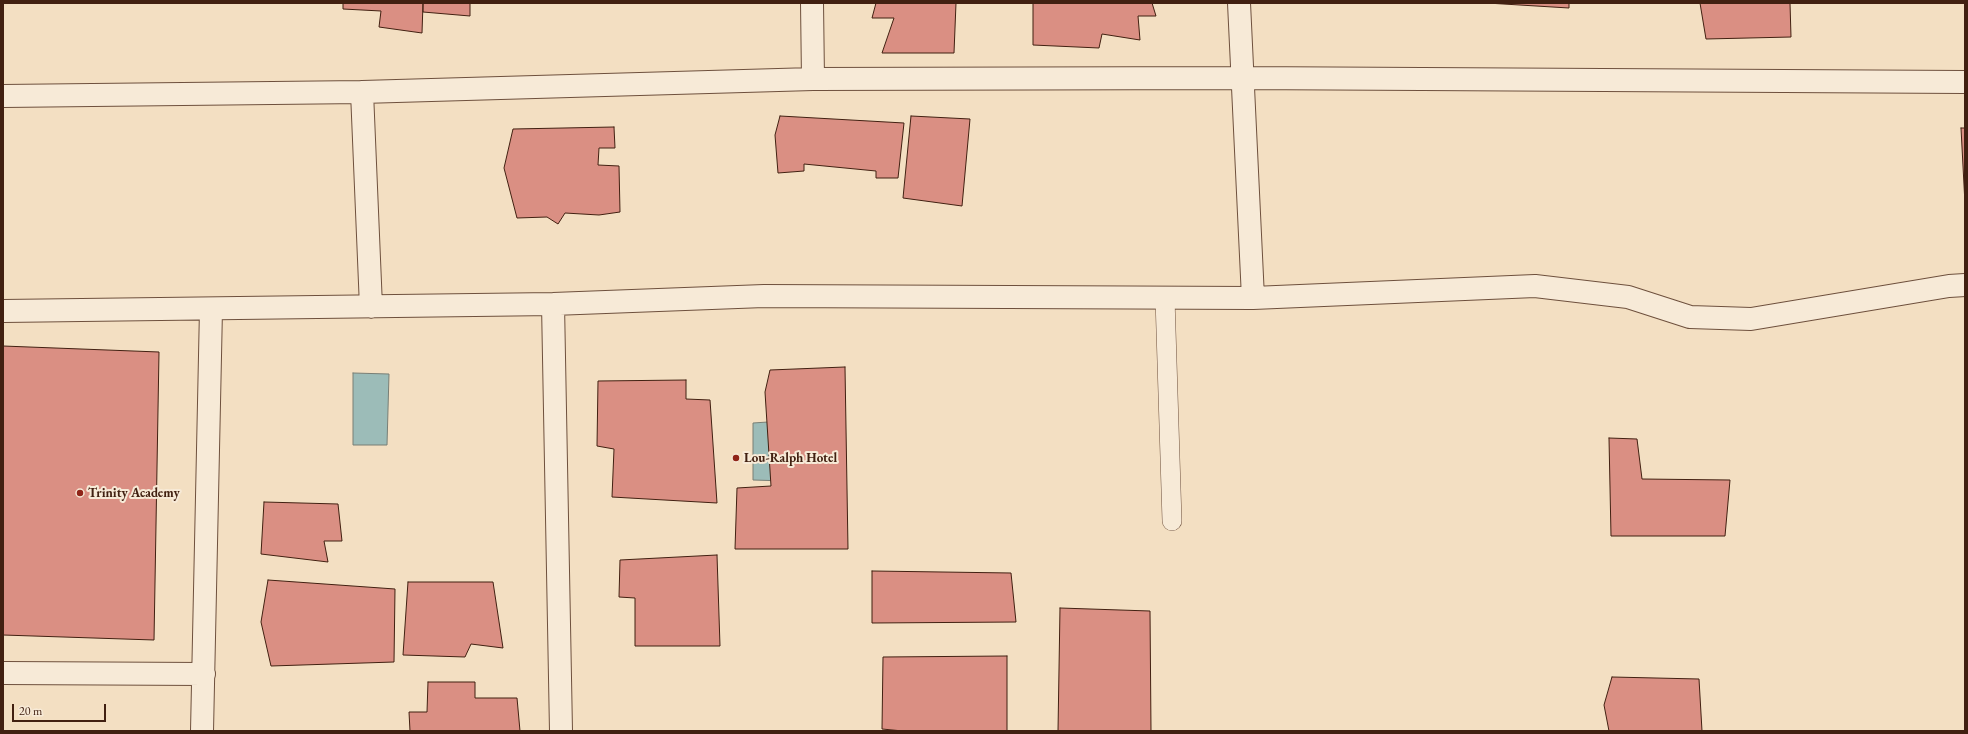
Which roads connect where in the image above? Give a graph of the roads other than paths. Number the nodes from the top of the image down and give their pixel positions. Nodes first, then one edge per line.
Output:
1 (812, 3) edge
2 (1239, 3) edge
3 (1241, 78) junction
4 (813, 79) junction
5 (1965, 82) edge
6 (362, 92) junction
7 (3, 96) edge
8 (1965, 285) edge
9 (1165, 298) junction
10 (1253, 298) junction
11 (553, 304) junction
12 (371, 307) junction
13 (211, 309) junction
14 (3, 311) edge
15 (1172, 521) dead end
16 (3, 673) edge
17 (204, 674) junction
18 (202, 731) edge
19 (561, 731) edge

1 - 4 street
2 - 3 street
3 - 4 street
3 - 5 street
3 - 10 street
4 - 6 street
6 - 7 street
6 - 12 street
8 - 10 street
9 - 10 street
9 - 11 street
9 - 15 lane
11 - 12 street
11 - 19 street
12 - 13 street
13 - 14 street
13 - 17 street
16 - 17 street
17 - 18 street

